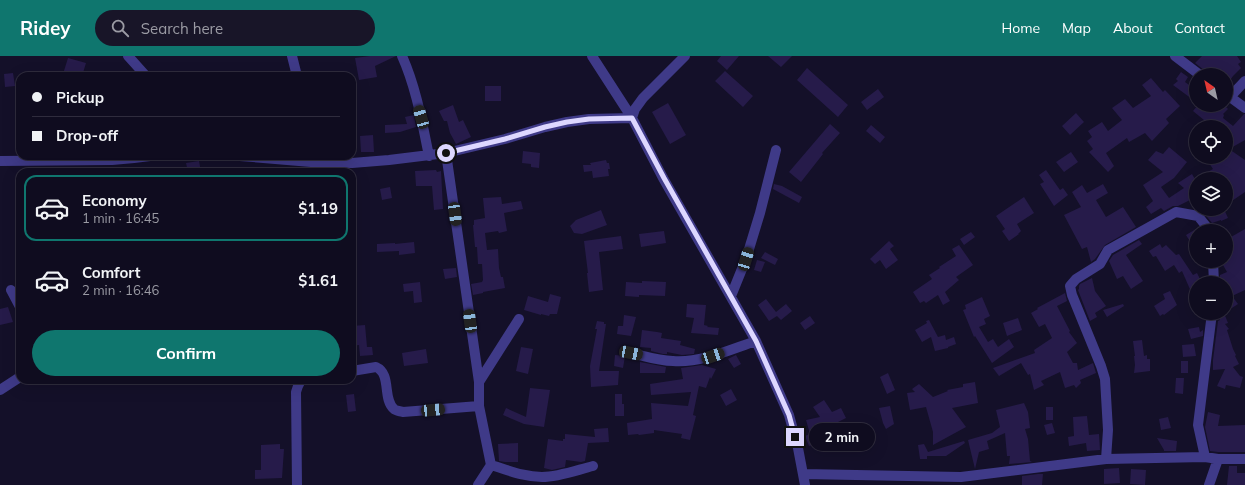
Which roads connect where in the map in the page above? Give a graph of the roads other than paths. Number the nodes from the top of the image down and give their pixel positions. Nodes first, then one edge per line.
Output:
1 (128, 56) edge
2 (292, 56) edge
3 (402, 56) edge
4 (592, 56) edge
5 (685, 56) edge
6 (1175, 56) edge
7 (1191, 68) edge
8 (142, 72) edge
9 (297, 72) edge
10 (1245, 81) edge
11 (1233, 91) edge
12 (1233, 99) edge
13 (1245, 108) edge
14 (632, 118) junction
15 (776, 150) dead end
16 (446, 153) junction
17 (430, 156) junction
18 (112, 160) edge
19 (321, 160) edge
20 (0, 161) edge
21 (1204, 224) edge
22 (12, 290) dead end
23 (731, 296) junction
24 (16, 298) edge
25 (519, 319) dead end
26 (1211, 320) edge
27 (756, 341) junction
28 (631, 353) dead end
29 (356, 370) edge
30 (16, 380) edge
31 (479, 382) junction
32 (299, 384) edge
33 (0, 390) edge
34 (479, 406) junction
35 (1205, 457) junction
36 (1106, 459) junction
37 (1218, 459) junction
38 (1245, 459) edge
39 (491, 465) junction
40 (593, 466) dead end
41 (804, 474) junction
42 (297, 485) edge
43 (478, 485) edge
44 (805, 485) edge
45 (1209, 485) edge

1 - 8 street
2 - 9 street
3 - 17 street
4 - 14 street
5 - 14 street
6 - 7 street
10 - 11 street
12 - 13 street
14 - 16 street
14 - 23 street
15 - 23 street
16 - 17 street
16 - 31 street
17 - 19 street
18 - 20 street
21 - 36 street
22 - 24 street
23 - 27 street
25 - 31 street
26 - 35 street
27 - 28 street
27 - 41 street
29 - 34 street
30 - 33 street
31 - 34 street
32 - 42 street
34 - 39 street
35 - 36 street
35 - 37 street
36 - 41 street
37 - 38 street
37 - 45 street
39 - 40 street
39 - 43 street
41 - 44 street

